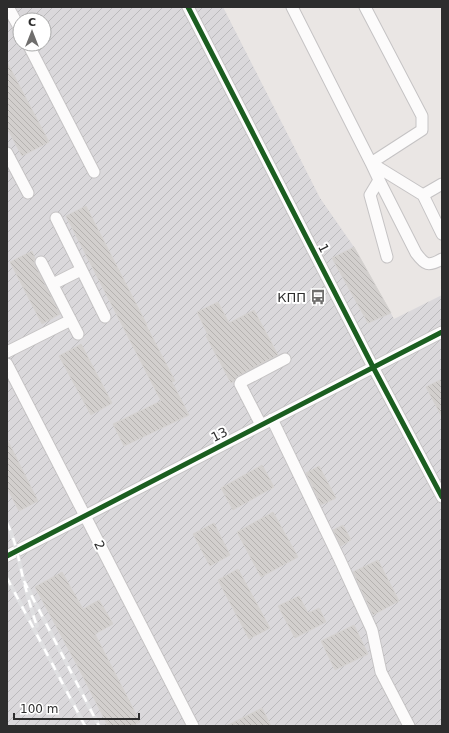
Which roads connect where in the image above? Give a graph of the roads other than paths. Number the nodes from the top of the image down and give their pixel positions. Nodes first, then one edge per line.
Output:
1 (188, 7) edge
2 (292, 7) edge
3 (365, 7) edge
4 (32, 52) edge
5 (7, 153) edge
6 (372, 163) junction
7 (94, 172) dead end
8 (379, 180) junction
9 (442, 184) edge
10 (28, 193) dead end
11 (423, 195) junction
12 (56, 218) dead end
13 (442, 234) edge
14 (387, 257) dead end
15 (442, 259) edge
16 (41, 262) dead end
17 (81, 270) junction
18 (53, 284) junction
19 (105, 317) dead end
20 (71, 320) junction
21 (442, 332) edge
22 (78, 334) dead end
23 (7, 352) edge
24 (285, 359) dead end
25 (7, 364) edge
26 (373, 367) junction
27 (272, 419) junction
28 (261, 425) junction
29 (442, 497) edge
30 (85, 516) junction
31 (7, 556) edge
32 (193, 726) edge
33 (409, 726) edge

1 - 26 street, 1
2 - 6 street
3 - 6 street
4 - 7 street
5 - 10 street
6 - 8 street
6 - 11 street
8 - 14 street
8 - 15 street
9 - 11 street
11 - 13 street
12 - 17 street
16 - 18 street
17 - 18 street
17 - 19 street
18 - 20 street
20 - 22 street
20 - 23 street
21 - 26 street, 13
24 - 28 street
25 - 30 street, 2
26 - 27 street, 13
26 - 29 street, 1
27 - 28 street, 13
27 - 33 street
28 - 30 street, 13
30 - 31 street, 13
30 - 32 street, 2

